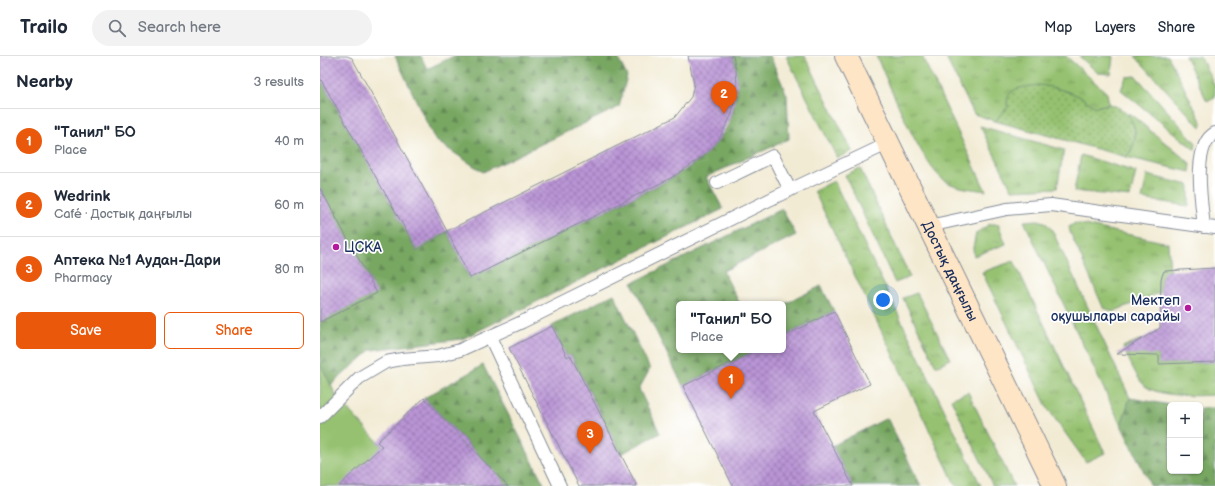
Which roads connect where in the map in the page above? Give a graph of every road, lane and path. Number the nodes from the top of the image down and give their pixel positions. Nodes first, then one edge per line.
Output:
1 (846, 56) edge
2 (1215, 133) edge
3 (889, 143) junction
4 (717, 182) dead end
5 (790, 190) junction
6 (929, 226) junction
7 (1210, 228) edge
8 (490, 337) junction
9 (320, 417) edge
10 (560, 486) edge
11 (1055, 486) edge

1 - 3 main road, Достық даңғылы
2 - 7 lane
3 - 5 lane
3 - 6 main road, Достық даңғылы
4 - 5 lane
5 - 8 lane
6 - 7 lane
6 - 11 main road, Достық даңғылы
8 - 9 lane
8 - 10 lane

